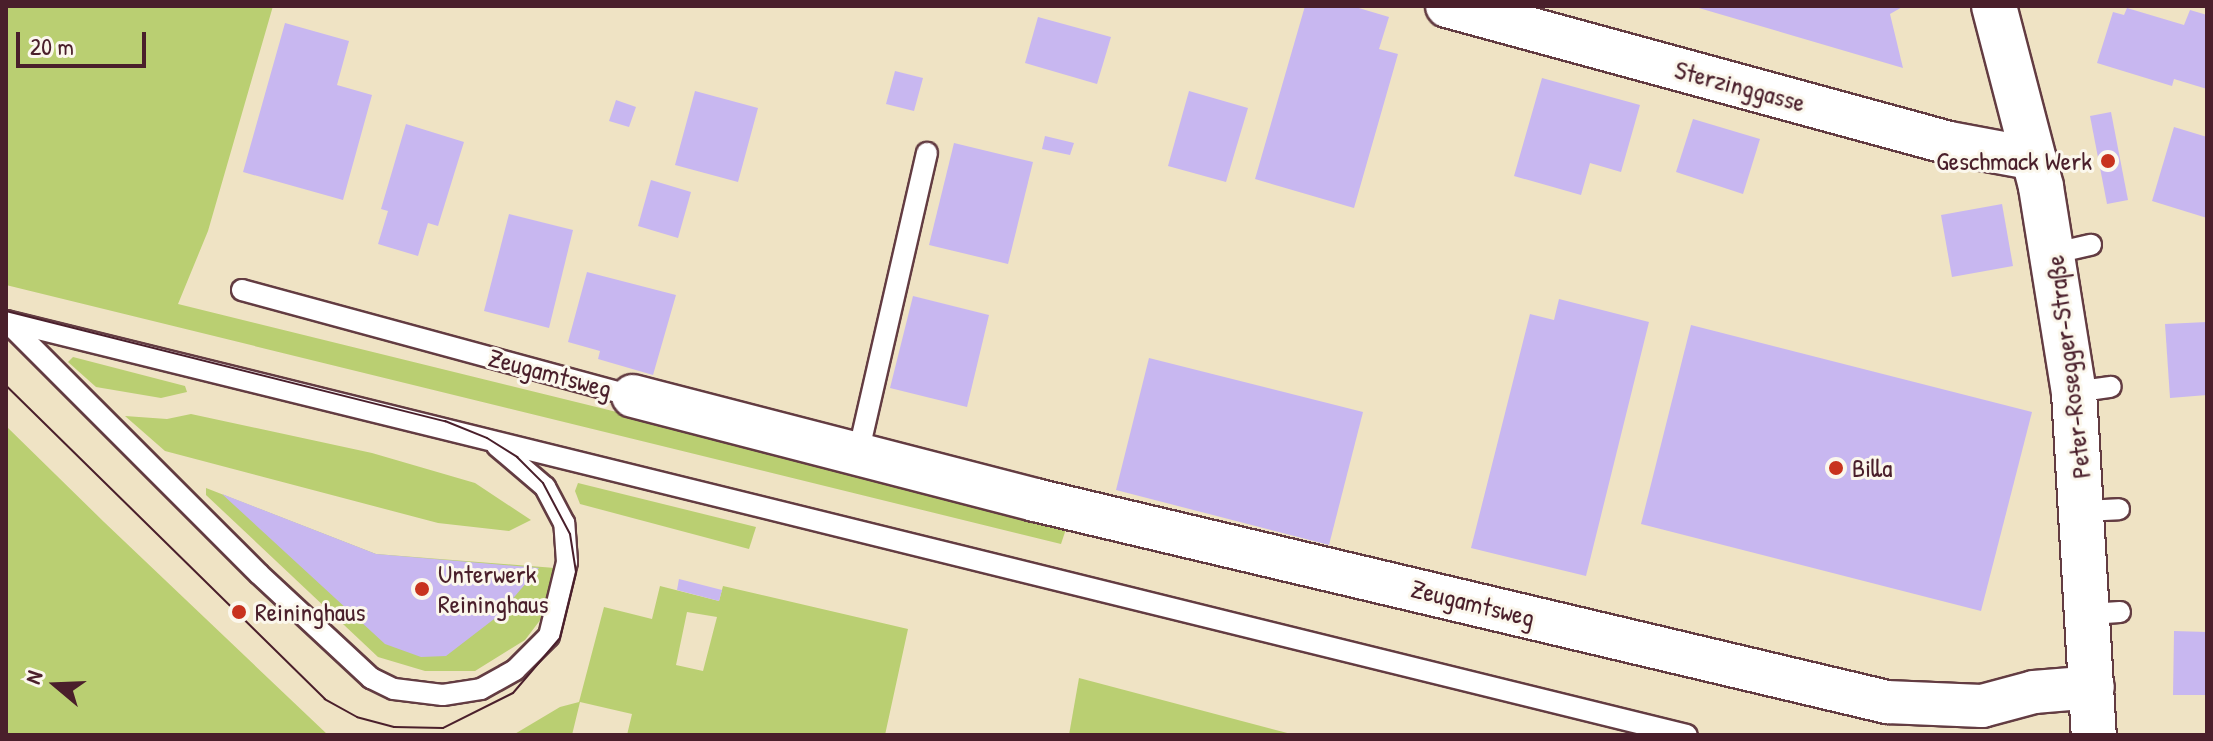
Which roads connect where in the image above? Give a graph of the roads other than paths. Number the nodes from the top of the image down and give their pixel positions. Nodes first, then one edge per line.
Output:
1 (1447, 6) edge
2 (1994, 6) edge
3 (927, 153) dead end
4 (2035, 159) junction
5 (242, 290) dead end
6 (6, 321) edge
7 (633, 396) joint
8 (454, 430) junction
9 (858, 454) junction
10 (2093, 687) junction
11 (1687, 735) edge
12 (2094, 735) edge

1 - 4 street, Sterzinggasse
2 - 4 main road, Peter-Rosegger-Straße
3 - 9 lane
4 - 10 main road, Peter-Rosegger-Straße
5 - 7 lane, Zeugamtsweg
6 - 8 lane
6 - 8 lane
7 - 9 street, Zeugamtsweg
8 - 11 lane
9 - 10 street, Zeugamtsweg
10 - 12 main road, Peter-Rosegger-Straße

